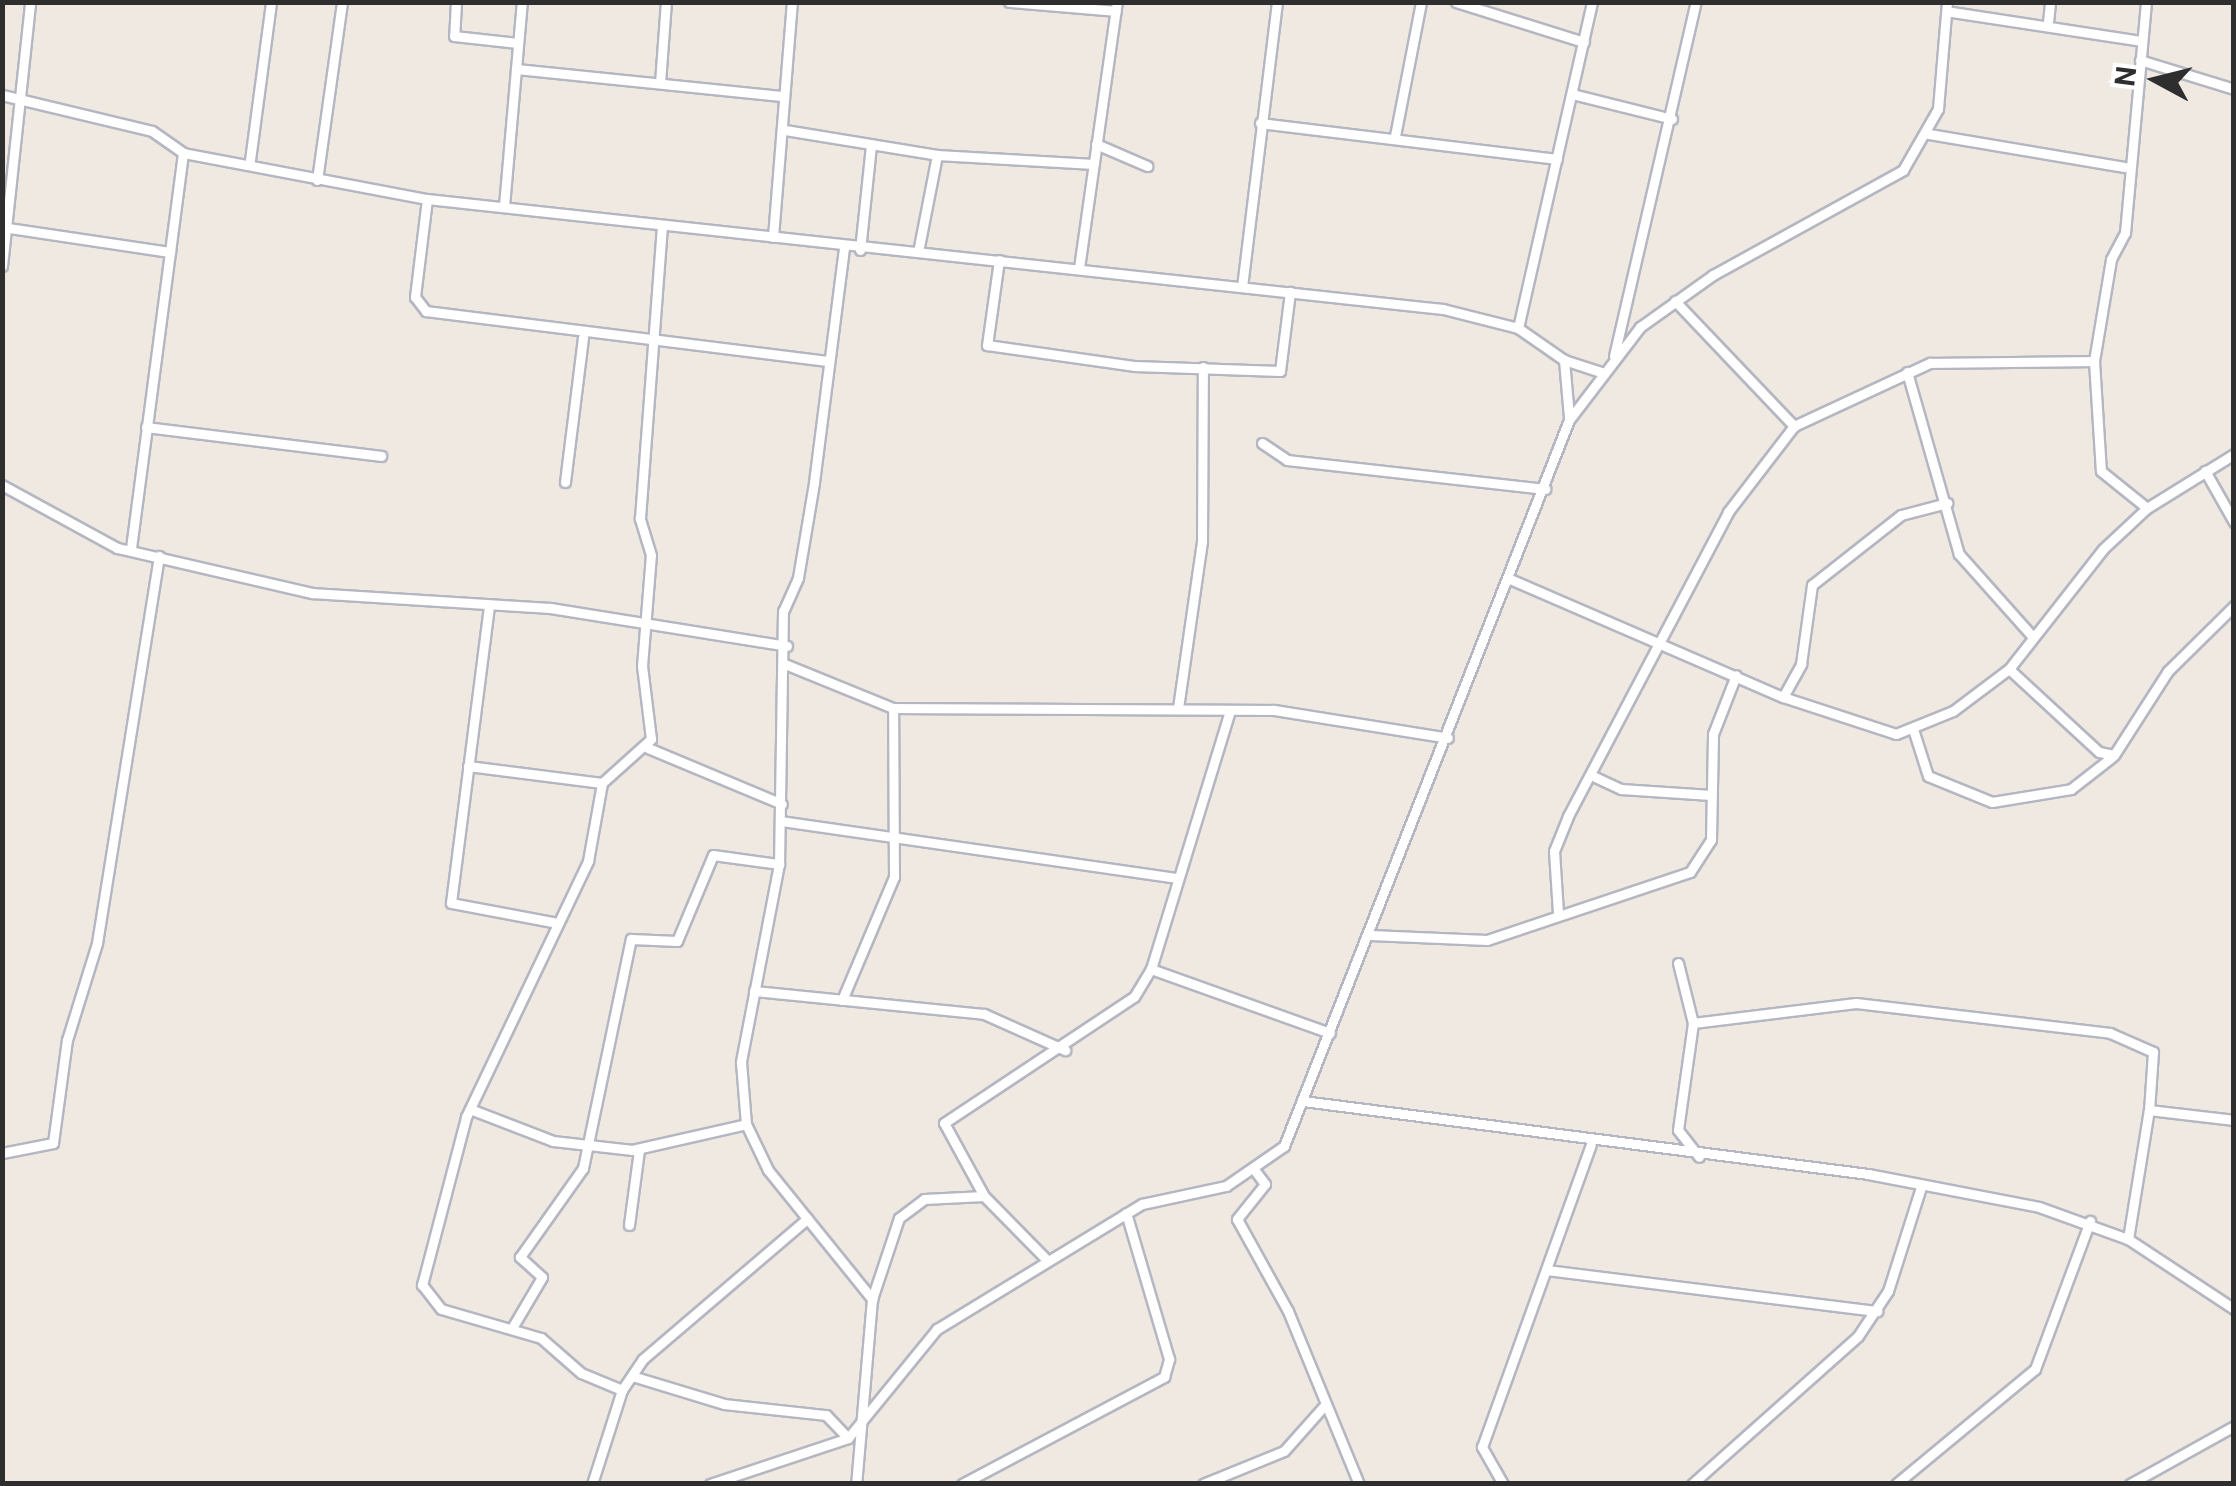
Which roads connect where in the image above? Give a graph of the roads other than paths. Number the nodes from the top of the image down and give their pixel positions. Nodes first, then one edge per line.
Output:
1 (30, 2) edge
2 (271, 2) edge
3 (342, 2) edge
4 (456, 2) edge
5 (522, 2) edge
6 (666, 2) edge
7 (792, 2) edge
8 (1009, 2) edge
9 (1277, 2) edge
10 (1421, 2) edge
11 (1456, 2) edge
12 (1592, 2) edge
13 (1696, 2) edge
14 (2050, 2) edge
15 (2146, 2) edge
16 (1116, 7) edge
17 (1950, 7) edge
18 (2048, 22) junction
19 (2142, 41) junction
20 (1584, 42) junction
21 (518, 43) junction
22 (2140, 60) junction
23 (516, 68) junction
24 (660, 84) junction
25 (2234, 89) edge
26 (1572, 94) junction
27 (2, 95) edge
28 (782, 96) junction
29 (24, 98) junction
30 (1672, 118) junction
31 (1260, 124) junction
32 (785, 130) junction
33 (1929, 134) junction
34 (1395, 136) junction
35 (1096, 144) junction
36 (871, 145) junction
37 (183, 153) junction
38 (937, 155) junction
39 (1557, 159) junction
40 (250, 160) junction
41 (1094, 164) junction
42 (1148, 166) dead end
43 (2124, 167) junction
44 (316, 180) junction
45 (427, 198) junction
46 (504, 206) junction
47 (662, 226) junction
48 (9, 228) junction
49 (773, 237) junction
50 (844, 248) junction
51 (860, 250) junction
52 (170, 252) junction
53 (918, 252) junction
54 (999, 260) junction
55 (2, 266) edge
56 (1079, 268) junction
57 (1242, 287) junction
58 (1290, 292) junction
59 (1676, 301) junction
60 (1518, 328) junction
61 (583, 337) junction
62 (648, 340) junction
63 (1613, 359) junction
64 (1564, 360) junction
65 (2094, 361) junction
66 (825, 362) junction
67 (1203, 368) junction
68 (1602, 372) junction
69 (1907, 372) junction
70 (1569, 420) junction
71 (1794, 426) junction
72 (146, 427) junction
73 (1262, 444) dead end
74 (2234, 454) edge
75 (381, 456) dead end
76 (2205, 471) junction
77 (564, 482) dead end
78 (2, 485) edge
79 (1545, 489) junction
80 (1947, 503) junction
81 (2147, 508) junction
82 (2234, 522) edge
83 (131, 549) junction
84 (160, 556) junction
85 (1512, 580) junction
86 (489, 606) junction
87 (2234, 606) edge
88 (646, 620) junction
89 (2033, 636) junction
90 (1654, 641) junction
91 (787, 646) junction
92 (785, 664) junction
93 (2009, 668) junction
94 (1736, 676) junction
95 (1783, 697) junction
96 (893, 708) junction
97 (1178, 708) junction
98 (1230, 710) junction
99 (1914, 729) junction
100 (1448, 738) junction
101 (648, 748) junction
102 (2114, 755) junction
103 (468, 766) junction
104 (1596, 777) junction
105 (602, 783) junction
106 (1711, 795) junction
107 (782, 804) junction
108 (781, 821) junction
109 (892, 837) junction
110 (779, 864) junction
111 (1175, 878) junction
112 (1558, 913) junction
113 (553, 922) junction
114 (1370, 934) junction
115 (1678, 962) dead end
116 (1151, 968) junction
117 (754, 991) junction
118 (842, 1000) junction
119 (1693, 1023) junction
120 (1330, 1033) junction
121 (1065, 1050) junction
122 (1303, 1102) junction
123 (470, 1108) junction
124 (2149, 1110) junction
125 (2234, 1120) edge
126 (746, 1124) junction
127 (1592, 1145) junction
128 (589, 1146) junction
129 (639, 1150) junction
130 (2, 1153) edge
131 (1700, 1158) junction
132 (1256, 1172) junction
133 (1921, 1187) junction
134 (984, 1196) junction
135 (1126, 1214) junction
136 (807, 1219) junction
137 (2090, 1221) junction
138 (629, 1225) dead end
139 (2128, 1239) junction
140 (1047, 1260) junction
141 (1547, 1270) junction
142 (872, 1299) junction
143 (2234, 1309) edge
144 (1876, 1311) junction
145 (512, 1328) junction
146 (632, 1376) junction
147 (622, 1390) junction
148 (1324, 1406) junction
149 (864, 1409) junction
150 (2234, 1426) edge
151 (848, 1438) junction
152 (592, 1484) edge
153 (710, 1484) edge
154 (856, 1484) edge
155 (962, 1484) edge
156 (1203, 1484) edge
157 (1359, 1484) edge
158 (1503, 1484) edge
159 (1692, 1484) edge
160 (1896, 1484) edge
161 (2130, 1484) edge

1 - 29 street
2 - 40 street
3 - 44 street
4 - 21 street
5 - 21 street
6 - 24 street
7 - 28 street
8 - 16 street
9 - 31 street
10 - 34 street
11 - 20 street
12 - 20 street
13 - 30 street
14 - 18 street
15 - 19 street
16 - 35 street
17 - 18 street
17 - 33 street
18 - 19 street
19 - 22 street
20 - 26 street
21 - 23 street
22 - 25 street
22 - 43 street
23 - 24 street
23 - 46 street
24 - 28 street
26 - 30 street
26 - 39 street
27 - 29 street
28 - 32 street
29 - 37 street
29 - 48 street
30 - 63 street
31 - 34 street
31 - 57 street
32 - 36 street
32 - 49 street
33 - 43 street
33 - 59 street
34 - 39 street
35 - 41 street
35 - 42 street
36 - 38 street
36 - 51 street
37 - 40 street
37 - 52 street
38 - 41 street
38 - 53 street
39 - 60 street
40 - 44 street
41 - 56 street
43 - 65 street
44 - 45 street
45 - 46 street
45 - 61 street
46 - 47 street
47 - 49 street
47 - 62 street
48 - 52 street
48 - 55 street
49 - 50 street
50 - 51 street
50 - 66 street
51 - 53 street
52 - 72 street
53 - 54 street
54 - 56 street
54 - 67 street
56 - 57 street
57 - 58 street
58 - 60 street
58 - 67 street
59 - 63 street
59 - 71 street
60 - 64 street
61 - 62 street
61 - 77 street
62 - 66 street
62 - 88 street
63 - 68 street
64 - 68 street
64 - 70 street
65 - 69 street
65 - 81 street
66 - 91 street
67 - 97 street
68 - 70 street
69 - 71 street
69 - 80 street
70 - 79 street
71 - 90 street
72 - 75 street
72 - 83 street
73 - 79 street
74 - 76 street
76 - 81 street
76 - 82 street
78 - 83 street
79 - 85 street
80 - 89 street
80 - 95 street
81 - 89 street
83 - 84 street
84 - 86 street
84 - 130 street
85 - 90 street
85 - 100 street
86 - 88 street
86 - 103 street
87 - 102 street
88 - 91 street
88 - 101 street
89 - 93 street
90 - 94 street
90 - 104 street
91 - 92 street
92 - 96 street
92 - 107 street
93 - 99 street
93 - 102 street
94 - 95 street
94 - 106 street
95 - 99 street
96 - 97 street
96 - 109 street
97 - 98 street
98 - 100 street
98 - 111 street
99 - 102 street
100 - 114 street
101 - 105 street
101 - 107 street
103 - 105 street
103 - 113 street
104 - 106 street
104 - 112 street
105 - 113 street
106 - 112 street
107 - 108 street
108 - 109 street
108 - 110 street
109 - 111 street
109 - 118 street
110 - 117 street
110 - 128 street
111 - 116 street
112 - 114 street
113 - 123 street
114 - 120 street
115 - 119 street
116 - 120 street
116 - 121 street
117 - 118 street
117 - 126 street
118 - 121 street
119 - 124 street
119 - 131 street
120 - 122 street
121 - 134 street
122 - 127 street
122 - 132 street
123 - 128 street
123 - 145 street
124 - 125 street
124 - 139 street
126 - 129 street
126 - 136 street
127 - 131 street
127 - 141 street
128 - 129 street
128 - 145 street
129 - 138 street
131 - 133 street
132 - 135 street
132 - 148 street
133 - 137 street
133 - 144 street
134 - 140 street
134 - 142 street
135 - 140 street
135 - 155 street
136 - 142 street
136 - 146 street
137 - 139 street
137 - 160 street
139 - 143 street
140 - 149 street
141 - 144 street
141 - 158 street
142 - 149 street
144 - 159 street
145 - 147 street
146 - 147 street
146 - 151 street
147 - 152 street
148 - 156 street
148 - 157 street
149 - 151 street
149 - 154 street
150 - 161 street
151 - 153 street

